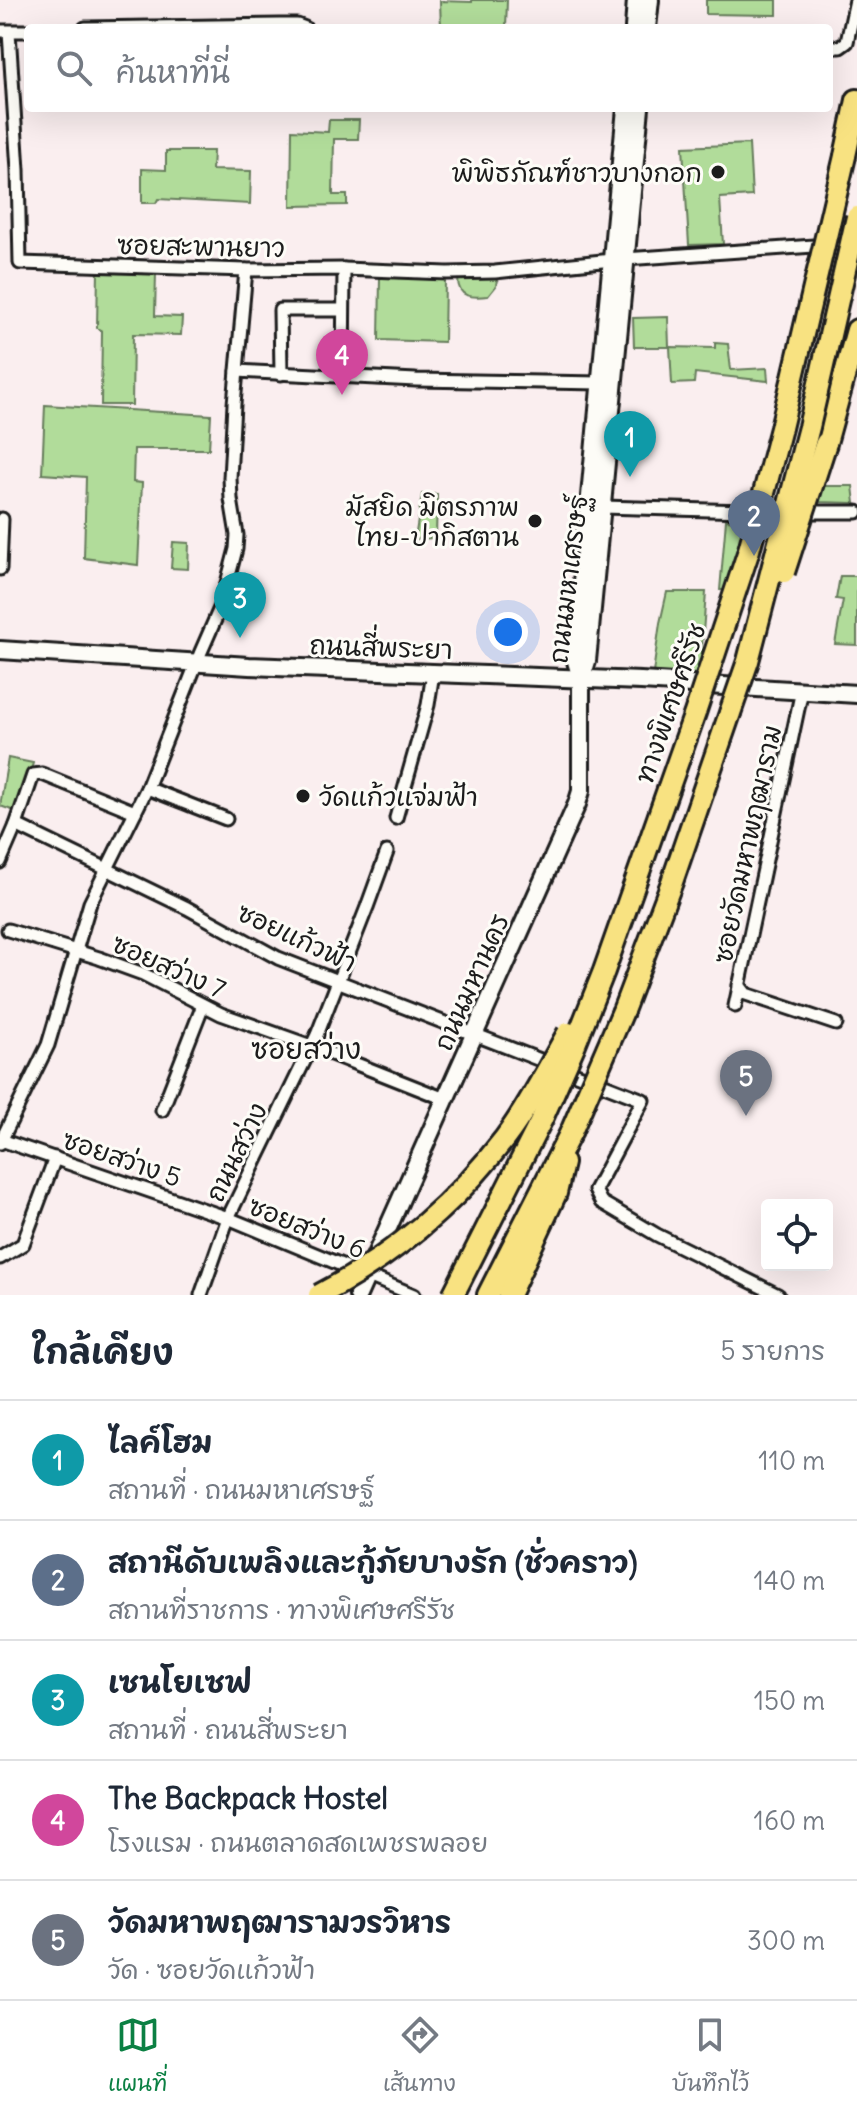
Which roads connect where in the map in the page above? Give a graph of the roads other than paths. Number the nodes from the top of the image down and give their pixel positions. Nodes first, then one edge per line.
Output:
1 (636, 0) edge
2 (650, 0) edge
3 (856, 0) edge
4 (634, 24) edge
5 (647, 24) edge
6 (24, 31) edge
7 (4, 32) edge
8 (833, 47) edge
9 (857, 100) edge
10 (626, 112) edge
11 (639, 112) edge
12 (857, 217) edge
13 (857, 242) edge
14 (839, 244) junction
15 (619, 259) junction
16 (344, 269) junction
17 (246, 270) junction
18 (343, 310) junction
19 (857, 330) edge
20 (237, 371) junction
21 (281, 374) junction
22 (343, 375) junction
23 (607, 383) junction
24 (602, 507) junction
25 (746, 511) dead end
26 (775, 512) dead end
27 (815, 512) dead end
28 (857, 512) edge
29 (2, 519) dead end
30 (0, 569) edge
31 (0, 649) edge
32 (748, 661) junction
33 (196, 663) junction
34 (433, 673) junction
35 (581, 678) junction
36 (802, 690) junction
37 (857, 694) edge
38 (147, 788) junction
39 (135, 812) junction
40 (396, 818) dead end
41 (226, 819) dead end
42 (16, 825) junction
43 (387, 852) dead end
44 (0, 862) edge
45 (106, 870) junction
46 (8, 930) dead end
47 (75, 952) junction
48 (604, 971) junction
49 (338, 981) junction
50 (739, 985) junction
51 (203, 1005) junction
52 (735, 1006) dead end
53 (836, 1024) dead end
54 (474, 1033) junction
55 (311, 1046) junction
56 (445, 1099) junction
57 (162, 1110) dead end
58 (571, 1132) junction
59 (1, 1142) edge
60 (55, 1158) junction
61 (228, 1218) junction
62 (0, 1258) edge
63 (367, 1276) junction
64 (201, 1295) edge
65 (319, 1295) edge
66 (358, 1295) edge
67 (414, 1295) edge
68 (453, 1295) edge
69 (488, 1295) edge
70 (509, 1295) edge
71 (778, 1295) edge

1 - 4 main road
2 - 5 main road
3 - 8 street
6 - 7 street
7 - 17 street, ซอยสะพานยาว
9 - 48 highway, ทางพิเศษศรีรัช, bridge
10 - 15 main road, ถนนมหาเศรษฐ์
11 - 15 main road, ถนนมหาเศรษฐ์
12 - 32 highway, bridge
13 - 14 street, ซอยสะพานยาว
14 - 15 street, ซอยสะพานยาว
14 - 26 street
15 - 16 street, ซอยสะพานยาว
15 - 23 main road, ถนนมหาเศรษฐ์
16 - 17 street, ซอยสะพานยาว
16 - 18 street
17 - 20 street
18 - 21 street
18 - 22 street
19 - 32 highway, bridge
20 - 21 street
20 - 33 street
21 - 22 street
22 - 23 street
23 - 24 main road, ถนนมหาเศรษฐ์
23 - 35 main road, ถนนมหาเศรษฐ์
24 - 25 street
24 - 35 main road, ถนนมหาเศรษฐ์
27 - 28 street
29 - 30 street
31 - 33 main road, ถนนสี่พระยา
32 - 58 highway, bridge
33 - 34 main road, ถนนสี่พระยา
33 - 38 street
34 - 35 main road, ถนนสี่พระยา
34 - 40 street
35 - 36 main road, ถนนสี่พระยา
35 - 54 main road, ถนนมหานคร
36 - 37 main road, ถนนสี่พระยา
36 - 50 street, ซอยวัดมหาพฤฒาราม
38 - 39 street
38 - 41 street
39 - 42 street
39 - 45 street
42 - 44 street
42 - 45 street, ซอยแก้วฟ้า
43 - 49 street, ถนนสว่าง
45 - 47 street
45 - 49 street, ซอยแก้วฟ้า
46 - 47 street, ซอยสว่าง 7
47 - 51 street, ซอยสว่าง 7
47 - 59 street
48 - 65 highway, bridge
48 - 68 highway, ทางพิเศษศรีรัช, bridge
49 - 54 street, ซอยแก้วฟ้า
49 - 55 street, ถนนสว่าง
50 - 52 street, ซอยวัดมหาพฤฒาราม
50 - 53 street
51 - 55 street, ซอยสว่าง 7
51 - 57 street
54 - 56 main road, ถนนมหานคร
54 - 71 street
55 - 56 street, ซอยสว่าง 7
55 - 61 street, ถนนสว่าง
56 - 63 main road, ถนนมหานคร
58 - 69 highway
58 - 70 highway
59 - 60 street, ซอยสว่าง 5
60 - 61 street, ซอยสว่าง 5
60 - 62 street
61 - 63 street, ซอยสว่าง 6
61 - 64 street, ถนนสว่าง
63 - 66 main road, ถนนมหานคร
63 - 67 street, ซอยสว่าง 6

